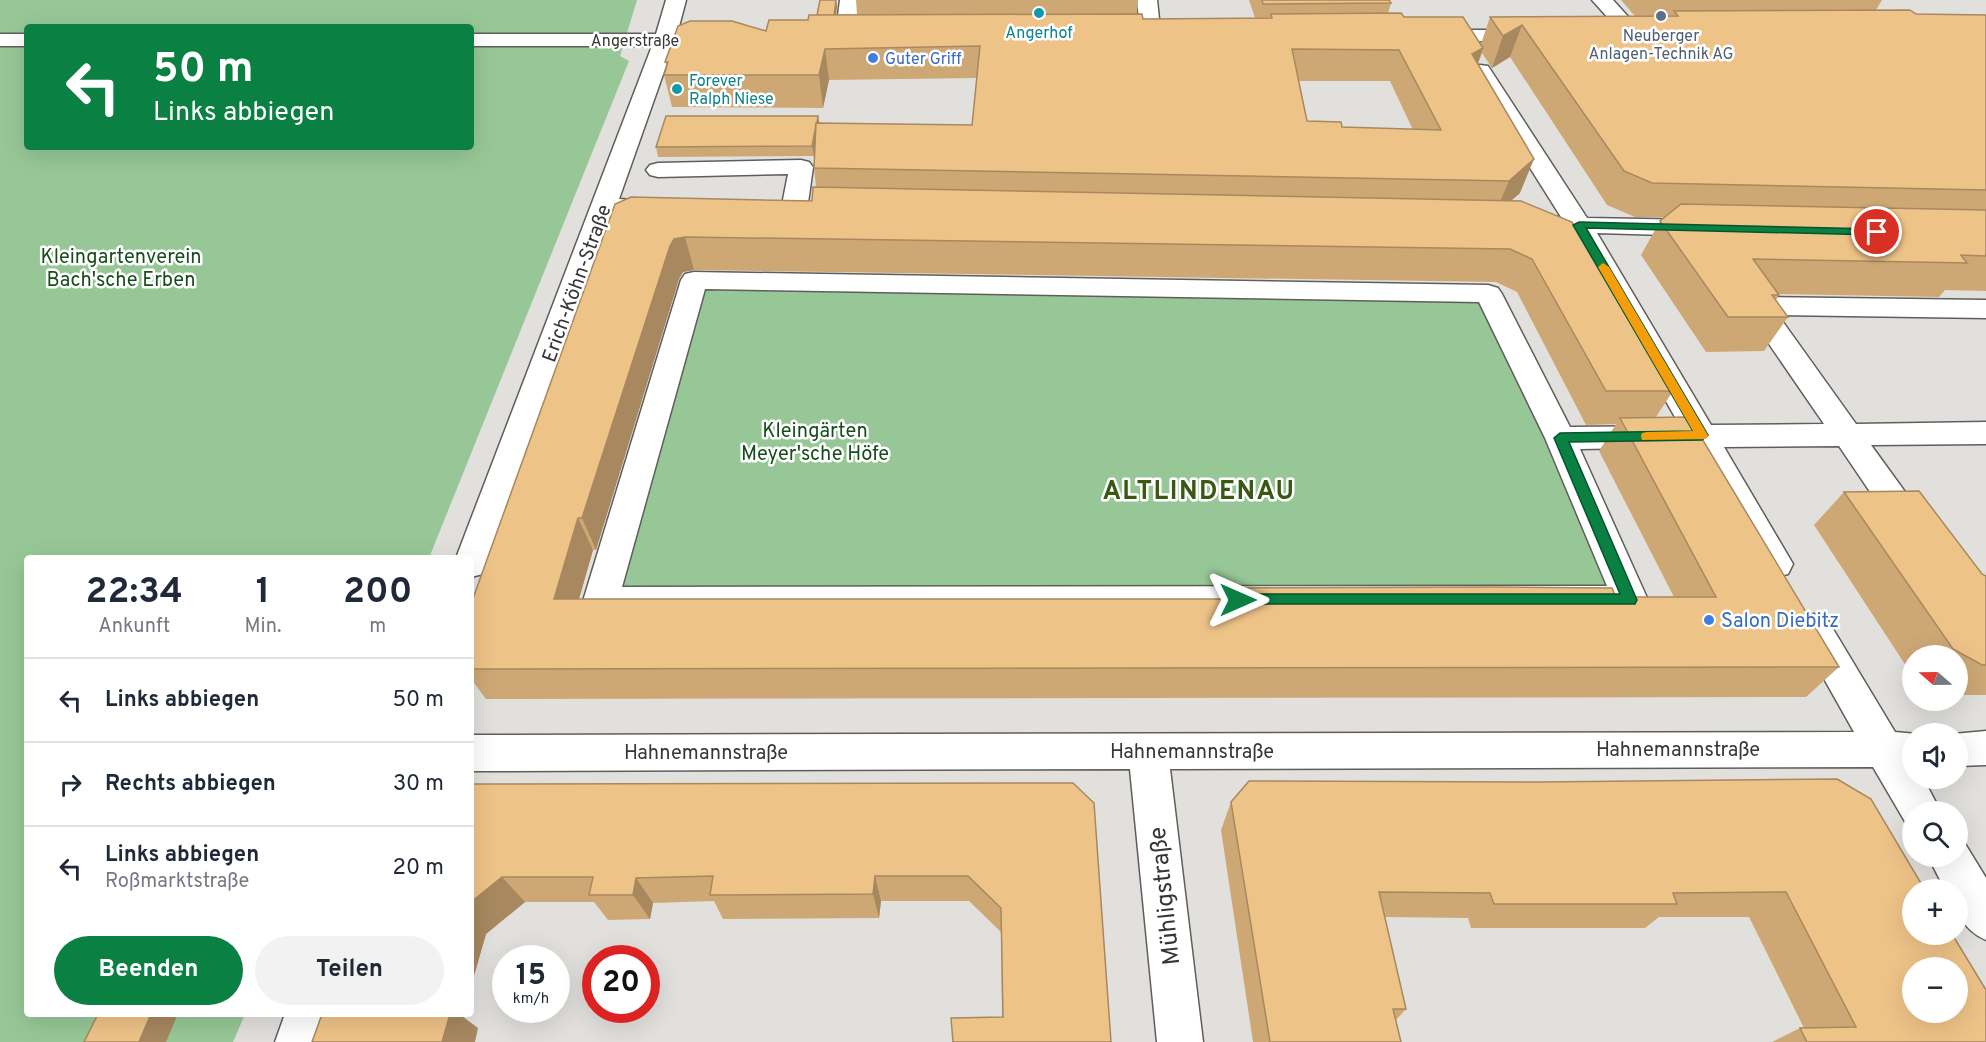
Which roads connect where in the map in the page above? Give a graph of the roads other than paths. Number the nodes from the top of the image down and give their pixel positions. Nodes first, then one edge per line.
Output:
1 (676, 0) edge
2 (850, 0) edge
3 (1147, 0) edge
4 (1602, 0) edge
5 (1611, 35) edge
6 (1634, 35) junction
7 (1657, 35) edge
8 (1413, 36) edge
9 (1458, 36) junction
10 (1552, 36) edge
11 (1128, 38) edge
12 (1151, 38) junction
13 (1172, 38) edge
14 (823, 39) edge
15 (845, 39) junction
16 (869, 39) edge
17 (0, 40) edge
18 (24, 40) edge
19 (474, 40) edge
20 (665, 40) junction
21 (733, 40) edge
22 (658, 170) dead end
23 (604, 206) junction
24 (687, 208) edge
25 (794, 210) edge
26 (1507, 224) edge
27 (1579, 225) junction
28 (1720, 228) edge
29 (1986, 309) edge
30 (1986, 433) edge
31 (1847, 434) junction
32 (1702, 435) junction
33 (1560, 438) junction
34 (1926, 548) edge
35 (474, 556) edge
36 (1986, 748) edge
37 (1898, 749) edge
38 (1968, 749) edge
39 (1148, 751) junction
40 (474, 753) edge
41 (1918, 801) edge
42 (1956, 867) edge
43 (1986, 918) edge
44 (307, 1017) edge
45 (298, 1042) edge
46 (1180, 1042) edge

1 - 20 street, Erich-Köhn-Straße
2 - 15 street
3 - 12 street
4 - 6 street
5 - 6 street
6 - 7 street
8 - 9 street
9 - 10 street
9 - 27 street
11 - 12 street
12 - 13 street
14 - 15 street
15 - 16 street
17 - 18 street
19 - 20 street, Angerstraße
20 - 21 street, Angerstraße
20 - 23 street, Erich-Köhn-Straße
22 - 25 street
23 - 24 street
23 - 35 street, Erich-Köhn-Straße
26 - 27 street
27 - 28 street
27 - 32 street
29 - 31 street
30 - 31 street
31 - 32 street
31 - 34 street
32 - 33 street
32 - 37 street
33 - 33 street
36 - 38 street
37 - 39 street, Hahnemannstraße
37 - 41 street
39 - 40 street, Hahnemannstraße
39 - 46 street, Mühligstraße
42 - 43 street
44 - 45 street

